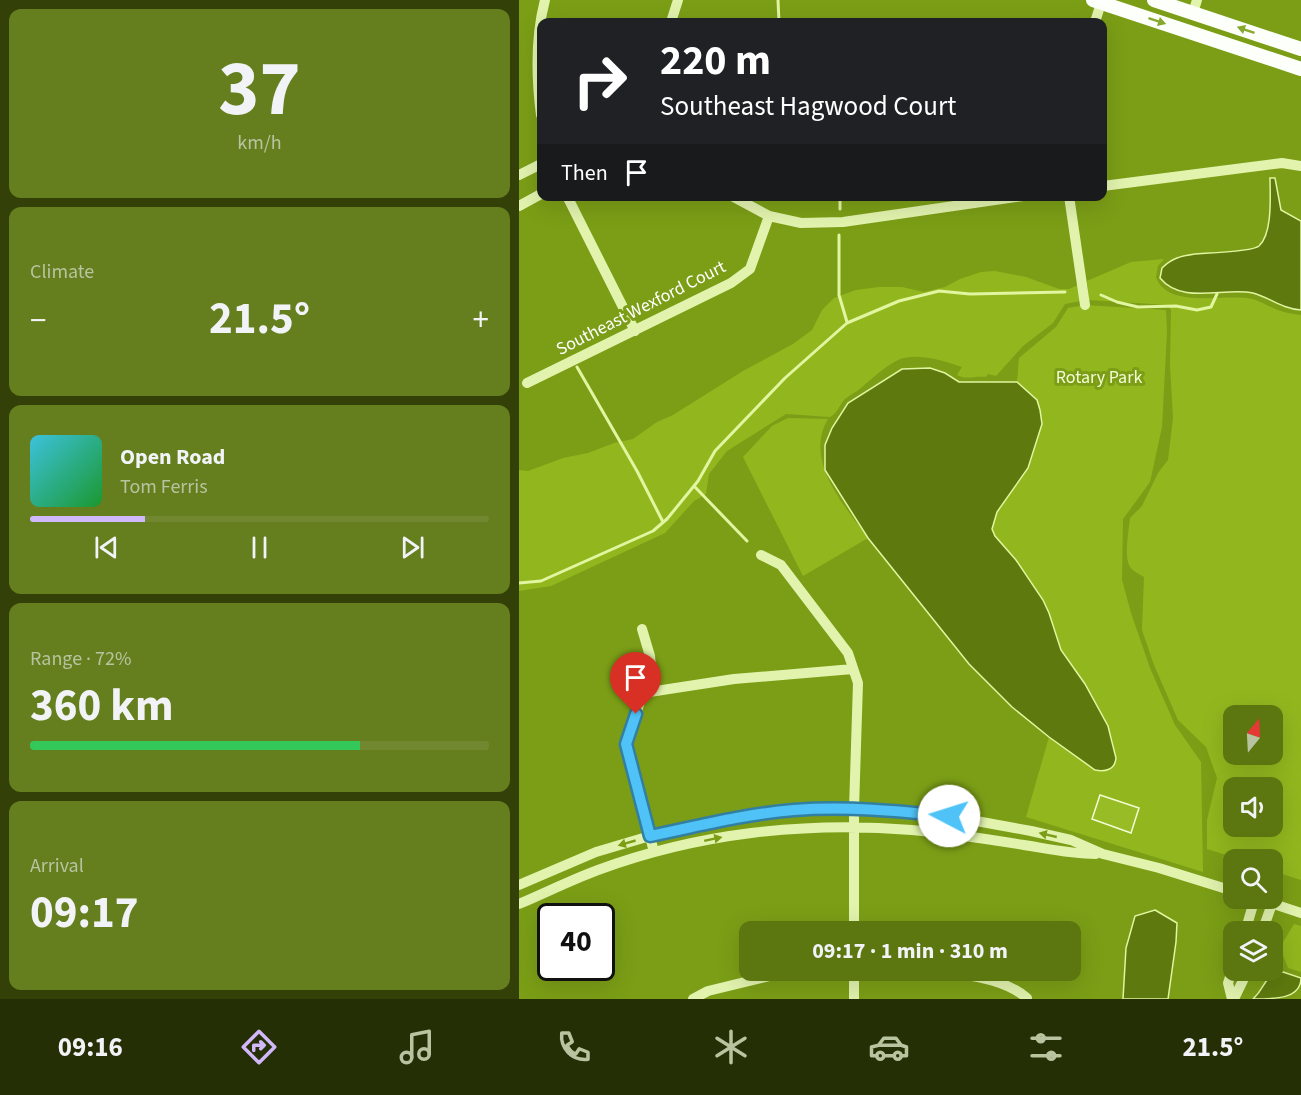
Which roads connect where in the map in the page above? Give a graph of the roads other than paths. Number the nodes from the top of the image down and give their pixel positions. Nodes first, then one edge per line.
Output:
1 (545, 0) edge
2 (678, 0) edge
3 (1154, 0) edge
4 (1099, 1) edge
5 (1195, 6) edge
6 (540, 18) edge
7 (672, 18) edge
8 (1096, 18) edge
9 (1301, 49) edge
10 (537, 51) edge
11 (1301, 69) edge
12 (537, 87) edge
13 (537, 166) edge
14 (1301, 166) edge
15 (519, 175) edge
16 (1107, 185) edge
17 (537, 196) edge
18 (570, 201) edge
19 (741, 201) edge
20 (1070, 201) edge
21 (944, 202) edge
22 (519, 206) edge
23 (769, 216) junction
24 (1085, 305) dead end
25 (635, 332) junction
26 (527, 383) dead end
27 (761, 555) dead end
28 (642, 629) dead end
29 (853, 669) junction
30 (643, 693) junction
31 (854, 809) junction
32 (855, 826) junction
33 (650, 836) junction
34 (654, 852) junction
35 (1103, 855) junction
36 (519, 885) edge
37 (1223, 888) edge
38 (519, 904) edge
39 (1283, 907) edge
40 (1301, 913) edge
41 (855, 921) edge
42 (749, 981) edge
43 (854, 981) edge
44 (998, 981) edge
45 (1229, 981) edge
46 (1242, 981) edge
47 (1027, 998) dead end
48 (693, 999) edge
49 (854, 999) edge
50 (1233, 999) edge

1 - 6 street
2 - 7 street
3 - 5 main road
4 - 8 street
4 -> 11 main road
9 -> 5 main road
10 - 12 street
13 - 15 street
14 - 16 street
17 - 22 street
18 - 25 street
19 - 23 street
20 - 24 street
21 - 23 street
23 - 25 street, Southeast Wexford Court
25 - 26 street, Southeast Wexford Court
27 - 29 street
28 - 30 street
29 - 30 street
29 - 31 street
30 - 33 street
31 - 32 street
31 - 33 street
35 -> 31 street
34 -> 32 street
32 - 35 street
32 - 41 street
33 - 34 street
33 -> 36 street
34 - 38 street
35 - 37 street
39 - 40 street
42 - 48 street
43 - 49 street
44 - 47 street
45 - 50 street
46 - 50 street

